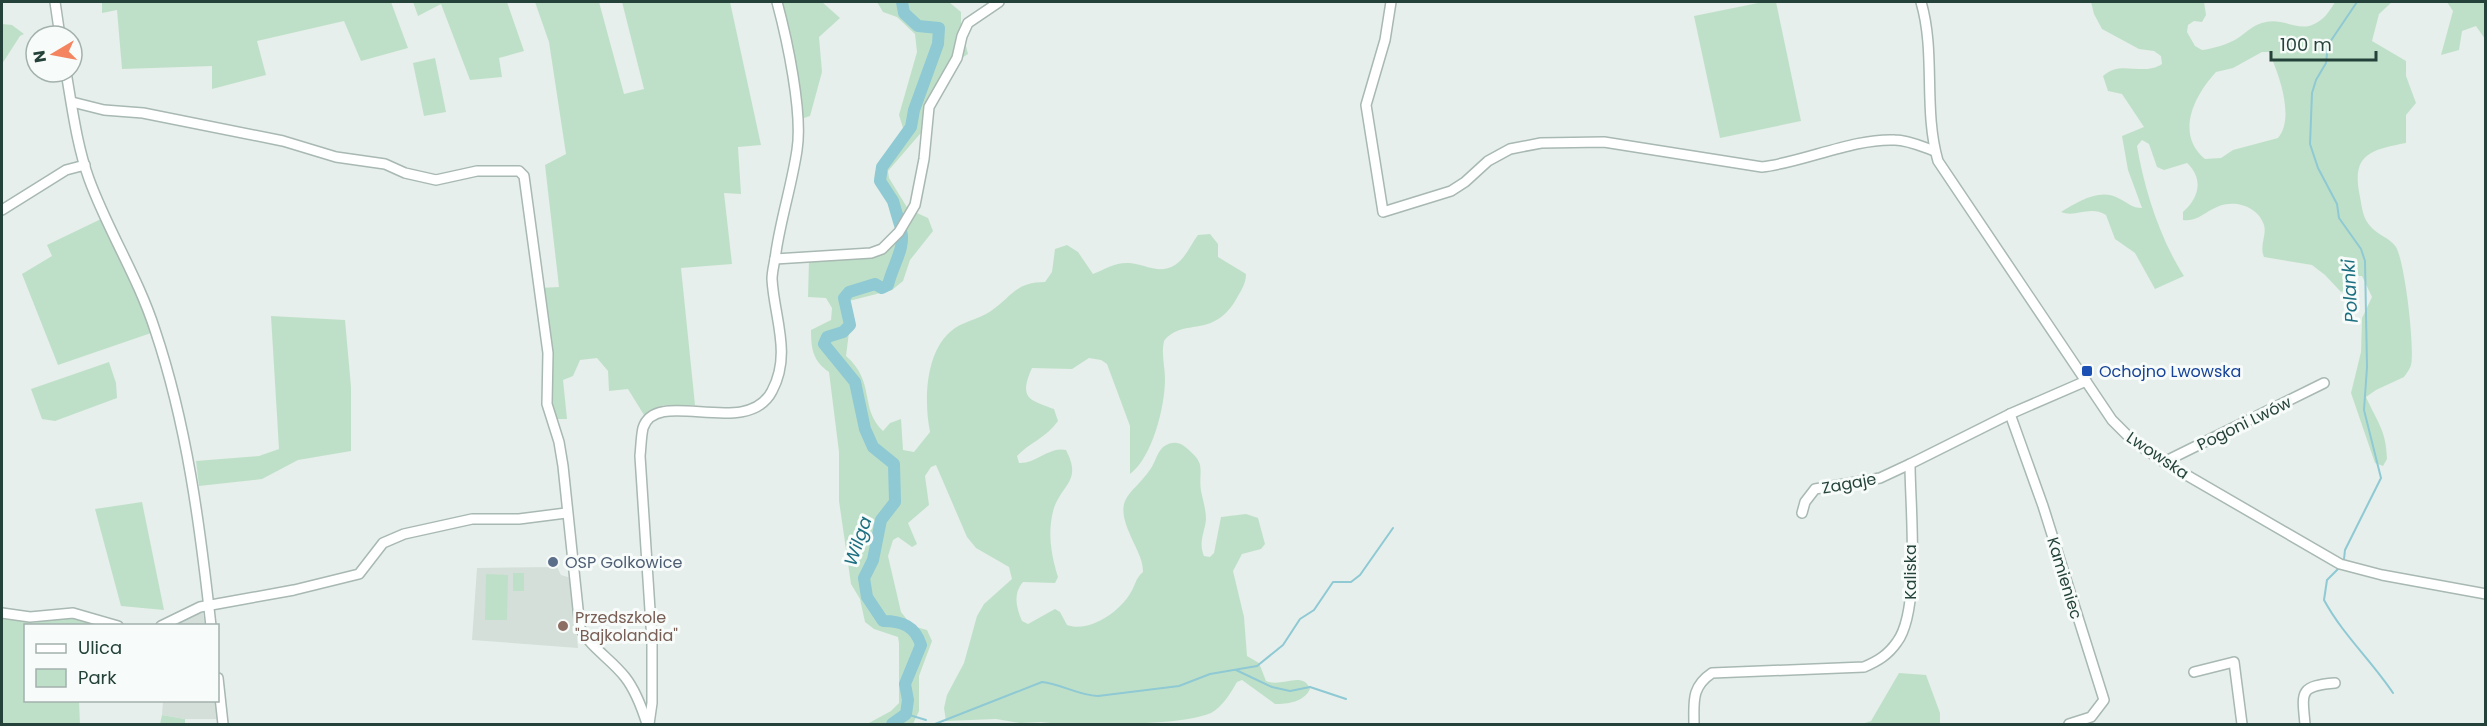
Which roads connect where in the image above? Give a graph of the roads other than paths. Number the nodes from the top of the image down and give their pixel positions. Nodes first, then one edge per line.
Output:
1 (55, 2) edge
2 (777, 2) edge
3 (999, 2) edge
4 (1391, 2) edge
5 (1921, 2) edge
6 (58, 24) edge
7 (68, 84) edge
8 (72, 102) junction
9 (1935, 151) junction
10 (85, 165) junction
11 (2, 210) edge
12 (775, 259) junction
13 (2085, 381) junction
14 (2324, 383) dead end
15 (2010, 414) junction
16 (2164, 462) junction
17 (1910, 464) junction
18 (566, 513) junction
19 (1802, 513) dead end
20 (2486, 594) edge
21 (209, 605) junction
22 (2, 613) edge
23 (111, 624) edge
24 (165, 624) edge
25 (211, 624) edge
26 (2194, 672) dead end
27 (2335, 683) dead end
28 (219, 687) edge
29 (223, 724) edge
30 (648, 724) edge
31 (1694, 724) edge
32 (2069, 724) edge
33 (2242, 724) edge
34 (2305, 724) edge

1 - 6 street
2 - 12 street
3 - 12 street
4 - 9 street
5 - 9 street, Lwowska
7 - 8 street
8 - 10 street
8 - 18 street
9 - 13 street, Lwowska
10 - 11 street
10 - 21 street
12 - 30 street
13 - 15 street
13 - 16 street, Lwowska
14 - 16 street, Pogoni Lwów
15 - 17 street
15 - 32 street, Kamieniec
16 - 20 street, Lwowska
17 - 19 street, Zagaje
17 - 31 street, Kaliska
18 - 21 street
18 - 30 street
21 - 24 street
21 - 25 street
22 - 23 street
26 - 33 street
27 - 34 street
28 - 29 street

